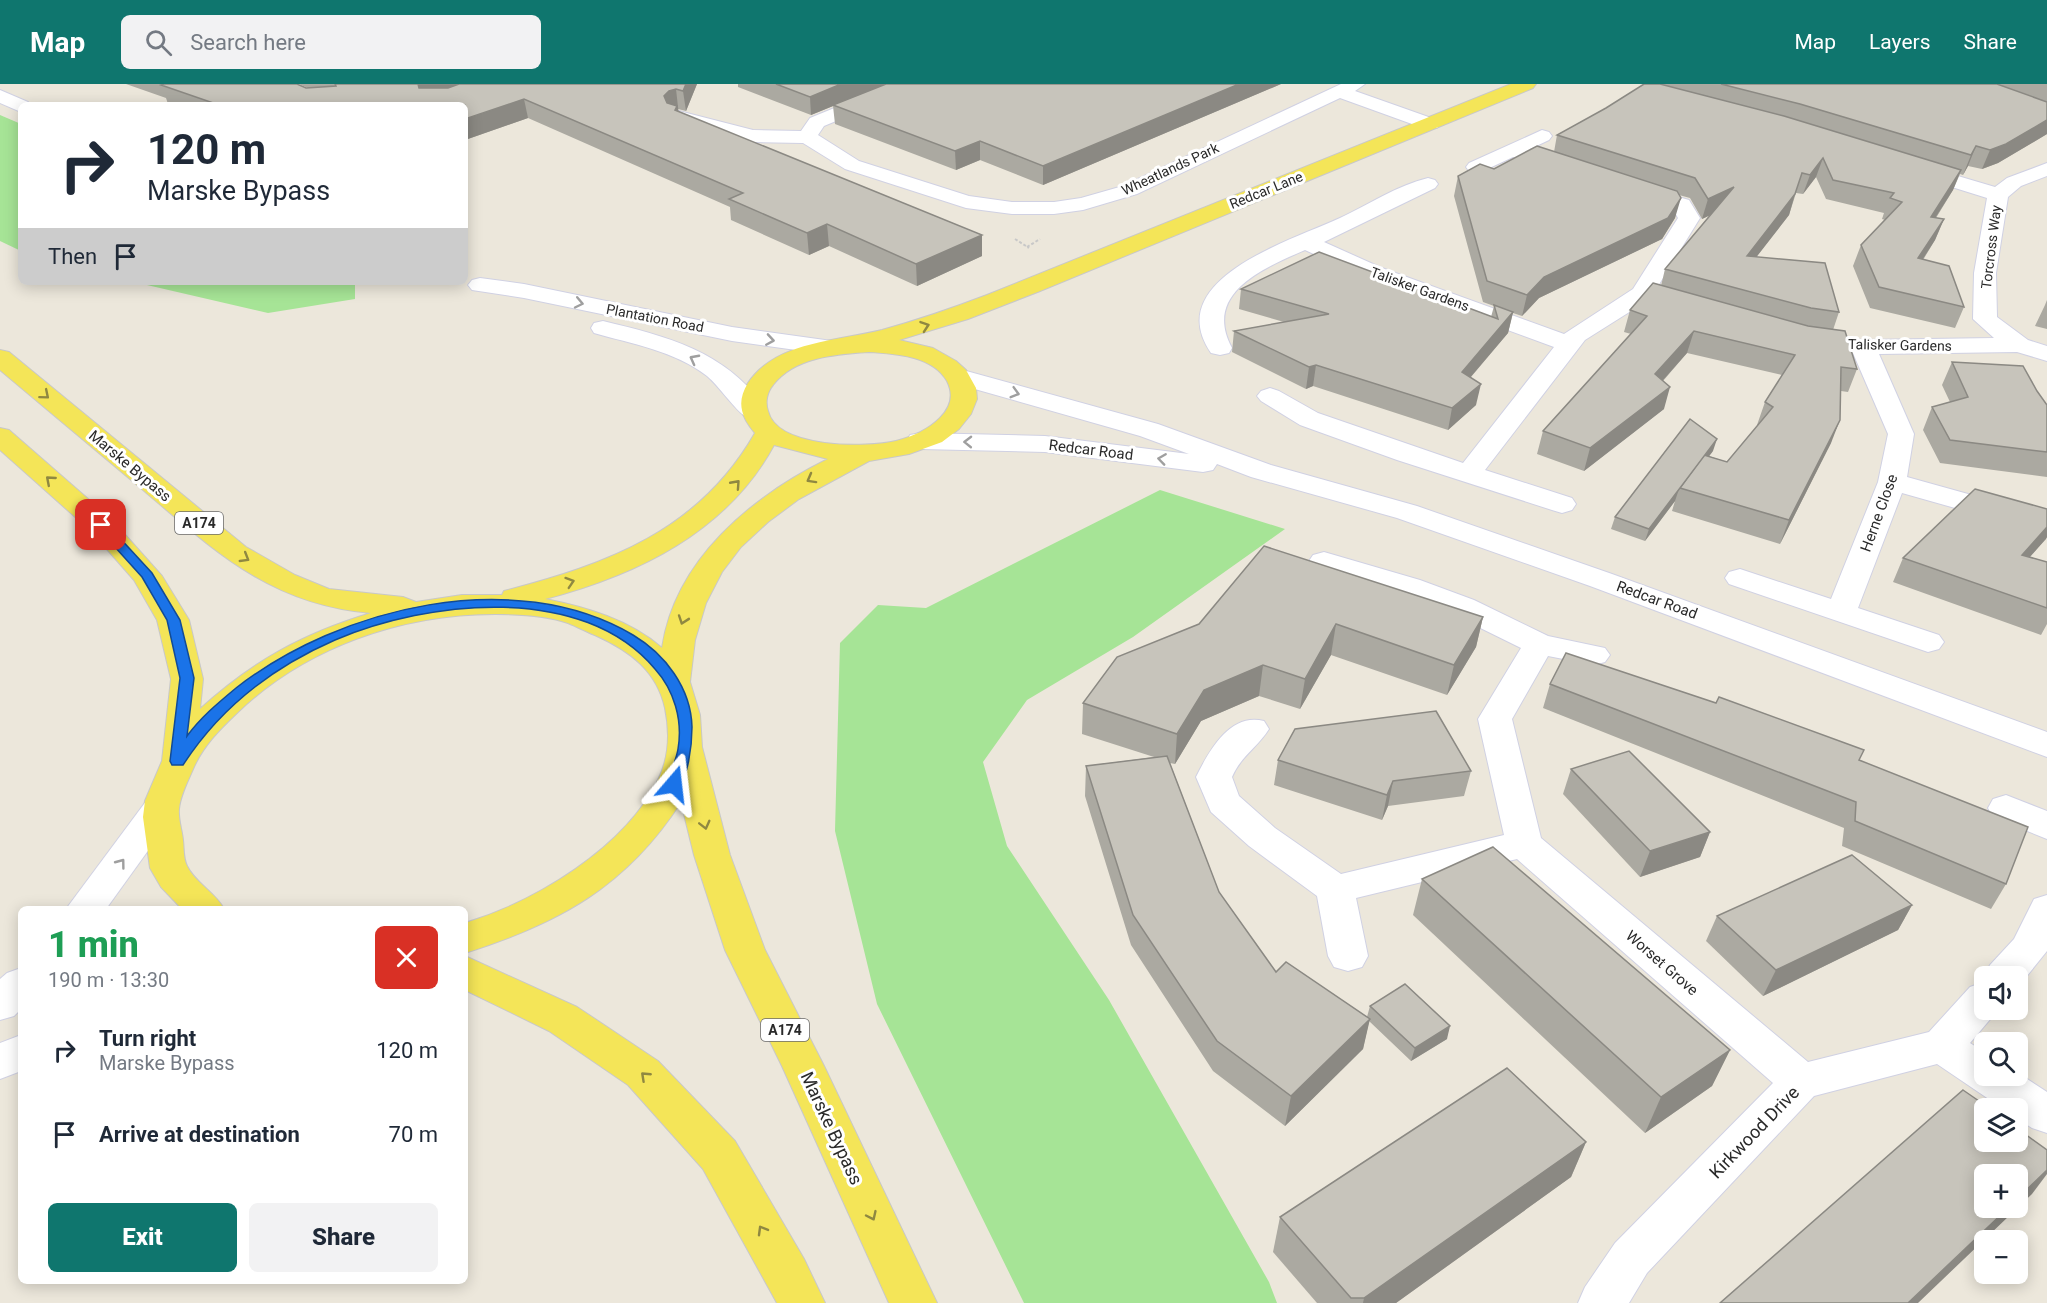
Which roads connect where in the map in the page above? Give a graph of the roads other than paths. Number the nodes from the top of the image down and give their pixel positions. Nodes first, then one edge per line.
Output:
1 (909, 84) edge
2 (1527, 84) edge
3 (1347, 88) edge
4 (0, 96) edge
5 (18, 105) edge
6 (679, 117) edge
7 (1430, 124) junction
8 (1542, 136) dead end
9 (807, 137) junction
10 (1512, 150) junction
11 (1897, 164) edge
12 (1476, 167) edge
13 (2047, 169) edge
14 (1591, 177) edge
15 (1428, 184) dead end
16 (1614, 184) edge
17 (1998, 195) junction
18 (1306, 242) junction
19 (472, 283) edge
20 (1005, 295) junction
21 (1778, 333) edge
22 (1568, 344) junction
23 (2019, 345) junction
24 (840, 347) junction
25 (1863, 347) junction
26 (1220, 348) dead end
27 (2047, 354) edge
28 (0, 357) edge
29 (950, 369) junction
30 (1270, 396) dead end
31 (762, 421) junction
32 (0, 436) edge
33 (920, 441) junction
34 (864, 453) junction
35 (1261, 471) junction
36 (1469, 473) junction
37 (1892, 482) junction
38 (1562, 504) dead end
39 (2047, 525) edge
40 (1324, 561) dead end
41 (1740, 578) dead end
42 (493, 603) junction
43 (436, 608) junction
44 (1841, 612) junction
45 (1928, 642) dead end
46 (1539, 644) junction
47 (1594, 655) dead end
48 (674, 681) junction
49 (1252, 729) dead end
50 (2047, 745) edge
51 (685, 748) junction
52 (177, 761) junction
53 (2006, 808) dead end
54 (160, 809) junction
55 (2047, 826) edge
56 (1524, 844) junction
57 (1335, 889) junction
58 (87, 906) edge
59 (202, 906) edge
60 (2047, 909) edge
61 (468, 937) edge
62 (1348, 956) dead end
63 (2013, 966) edge
64 (468, 973) edge
65 (18, 987) edge
66 (0, 1004) edge
67 (1974, 1009) edge
68 (1942, 1046) junction
69 (18, 1053) edge
70 (0, 1062) edge
71 (1974, 1067) edge
72 (1801, 1082) junction
73 (2003, 1086) edge
74 (2047, 1115) edge
75 (801, 1303) edge
76 (913, 1303) edge
77 (1602, 1303) edge

1 - 9 street
2 - 7 main road, Redcar Lane
3 - 7 street
3 - 9 street, Wheatlands Park
4 - 5 street
6 - 9 street
7 - 20 main road, Redcar Lane
8 - 10 street
10 - 12 street
10 - 14 street
11 - 17 street
13 - 17 street, Torcross Way
15 - 18 street
16 - 22 street
17 - 23 street, Torcross Way
18 - 22 street, Talisker Gardens
18 - 26 street
19 -> 24 street, Plantation Road
31 -> 19 street, Plantation Road
24 -> 20 main road, Redcar Lane
20 - 29 main road, Redcar Lane
21 - 25 street, Talisker Gardens
22 - 36 street
23 - 25 street, Talisker Gardens
23 - 27 street, Torcross Way
24 - 29 main road
24 - 31 main road
25 - 37 street, Herne Close
28 -> 43 main road, Marske Bypass / A174
29 - 33 main road
29 -> 35 street, Redcar Road
30 - 36 street
31 - 34 main road
42 -> 31 main road
52 -> 32 main road, A174
33 - 34 main road
35 -> 33 street, Redcar Road
34 -> 48 main road
35 - 50 street, Redcar Road
36 - 38 street
37 - 39 street
37 - 44 street, Herne Close
40 - 46 street
41 - 44 street
42 - 43 main road, A174
42 - 48 main road, A174
43 - 52 main road, A174
44 - 45 street
46 - 47 street
46 - 56 street
48 - 51 main road, A174
49 - 57 street
51 - 61 main road, A174
51 -> 76 main road, Marske Bypass / A174
52 - 54 main road, A174
53 - 55 street
58 -> 54 street
54 - 59 main road, A174
56 - 57 street
56 - 72 street, Worset Grove
57 - 62 street
60 - 63 street
75 -> 64 main road
65 - 66 street
67 - 68 street
68 - 71 street
68 - 72 street, Kirkwood Drive
69 - 70 street
72 - 77 street, Kirkwood Drive
73 - 74 street

